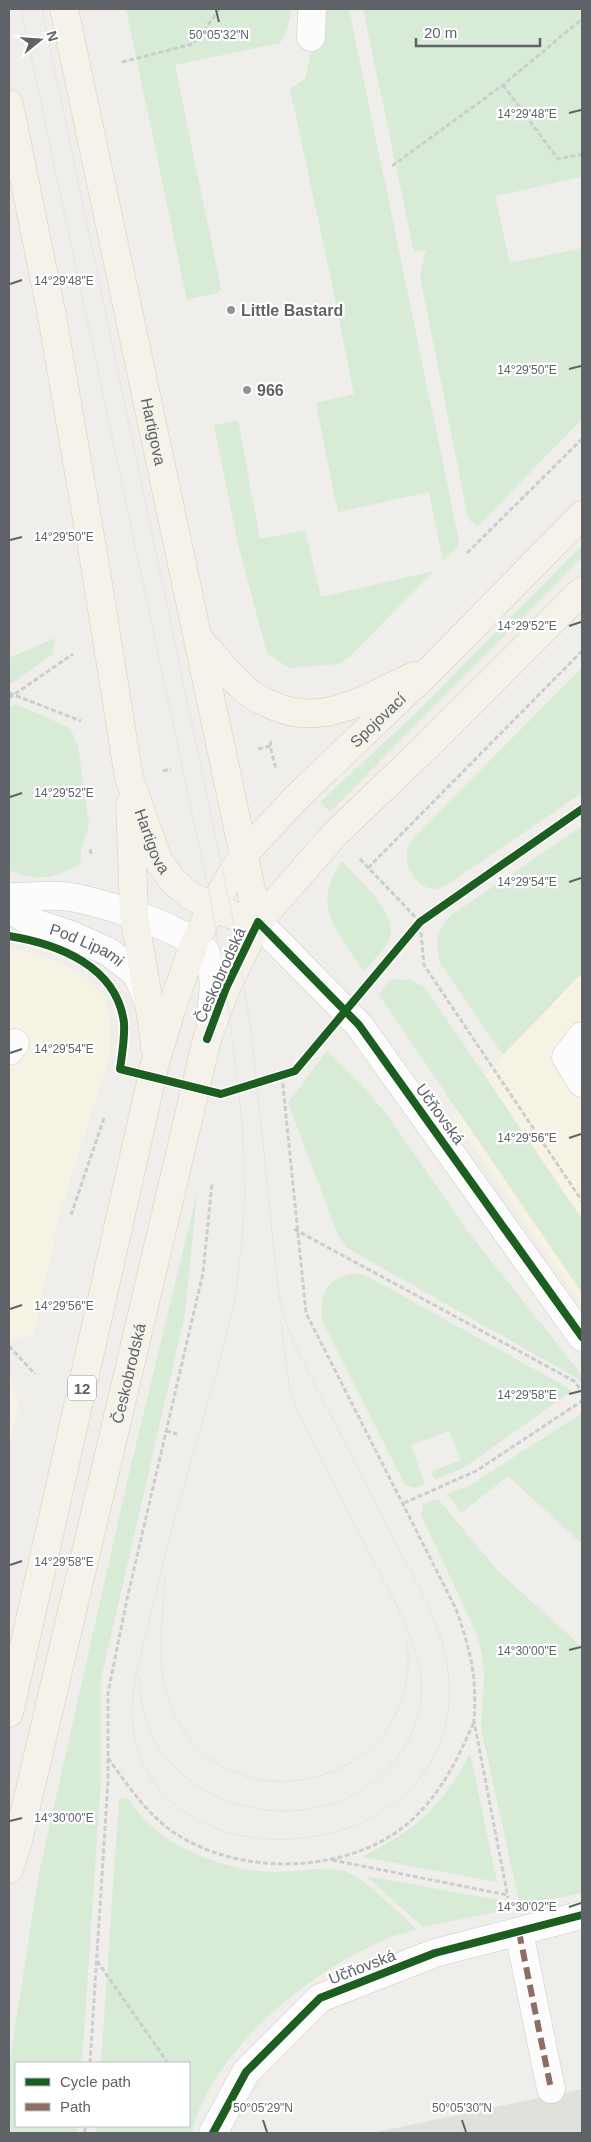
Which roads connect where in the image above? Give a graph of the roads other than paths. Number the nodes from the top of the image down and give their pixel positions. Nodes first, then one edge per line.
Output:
1 (64, 9) edge
2 (312, 9) edge
3 (311, 37) dead end
4 (9, 104) edge
5 (582, 515) edge
6 (582, 590) edge
7 (198, 639) junction
8 (433, 667) junction
9 (128, 778) junction
10 (244, 854) junction
11 (9, 897) edge
12 (212, 907) junction
13 (9, 909) edge
14 (134, 914) junction
15 (258, 922) junction
16 (195, 942) junction
17 (148, 1000) junction
18 (582, 1036) edge
19 (207, 1039) junction
20 (156, 1063) junction
21 (582, 1083) edge
22 (582, 1337) edge
23 (9, 1712) edge
24 (9, 1869) edge
25 (582, 1915) edge
26 (519, 1932) junction
27 (551, 2089) dead end
28 (213, 2133) edge

1 - 7 main road, Hartigova
2 - 3 street
4 - 9 main road, Hartigova
5 - 8 main road, Spojovací
6 - 15 main road
7 - 8 main road
7 - 10 main road, Hartigova
8 - 10 main road, Spojovací
9 - 12 main road, Hartigova
9 - 14 main road
10 - 12 main road, Spojovací
10 - 15 main road, Českobrodská
11 - 14 street, Pod Lipami
12 - 15 main road, Hartigova
12 - 16 main road, Spojovací
13 - 17 street, Pod Lipami
14 - 16 street, Pod Lipami
14 - 17 main road
15 - 19 main road, Českobrodská
15 - 22 street, Učňovská
16 - 19 street
16 - 20 main road, Českobrodská
17 - 20 main road
18 - 21 street
19 - 24 main road, Českobrodská
20 - 23 main road, Českobrodská / 12
25 - 26 street, Učňovská
26 - 27 street
26 - 28 street, Učňovská

